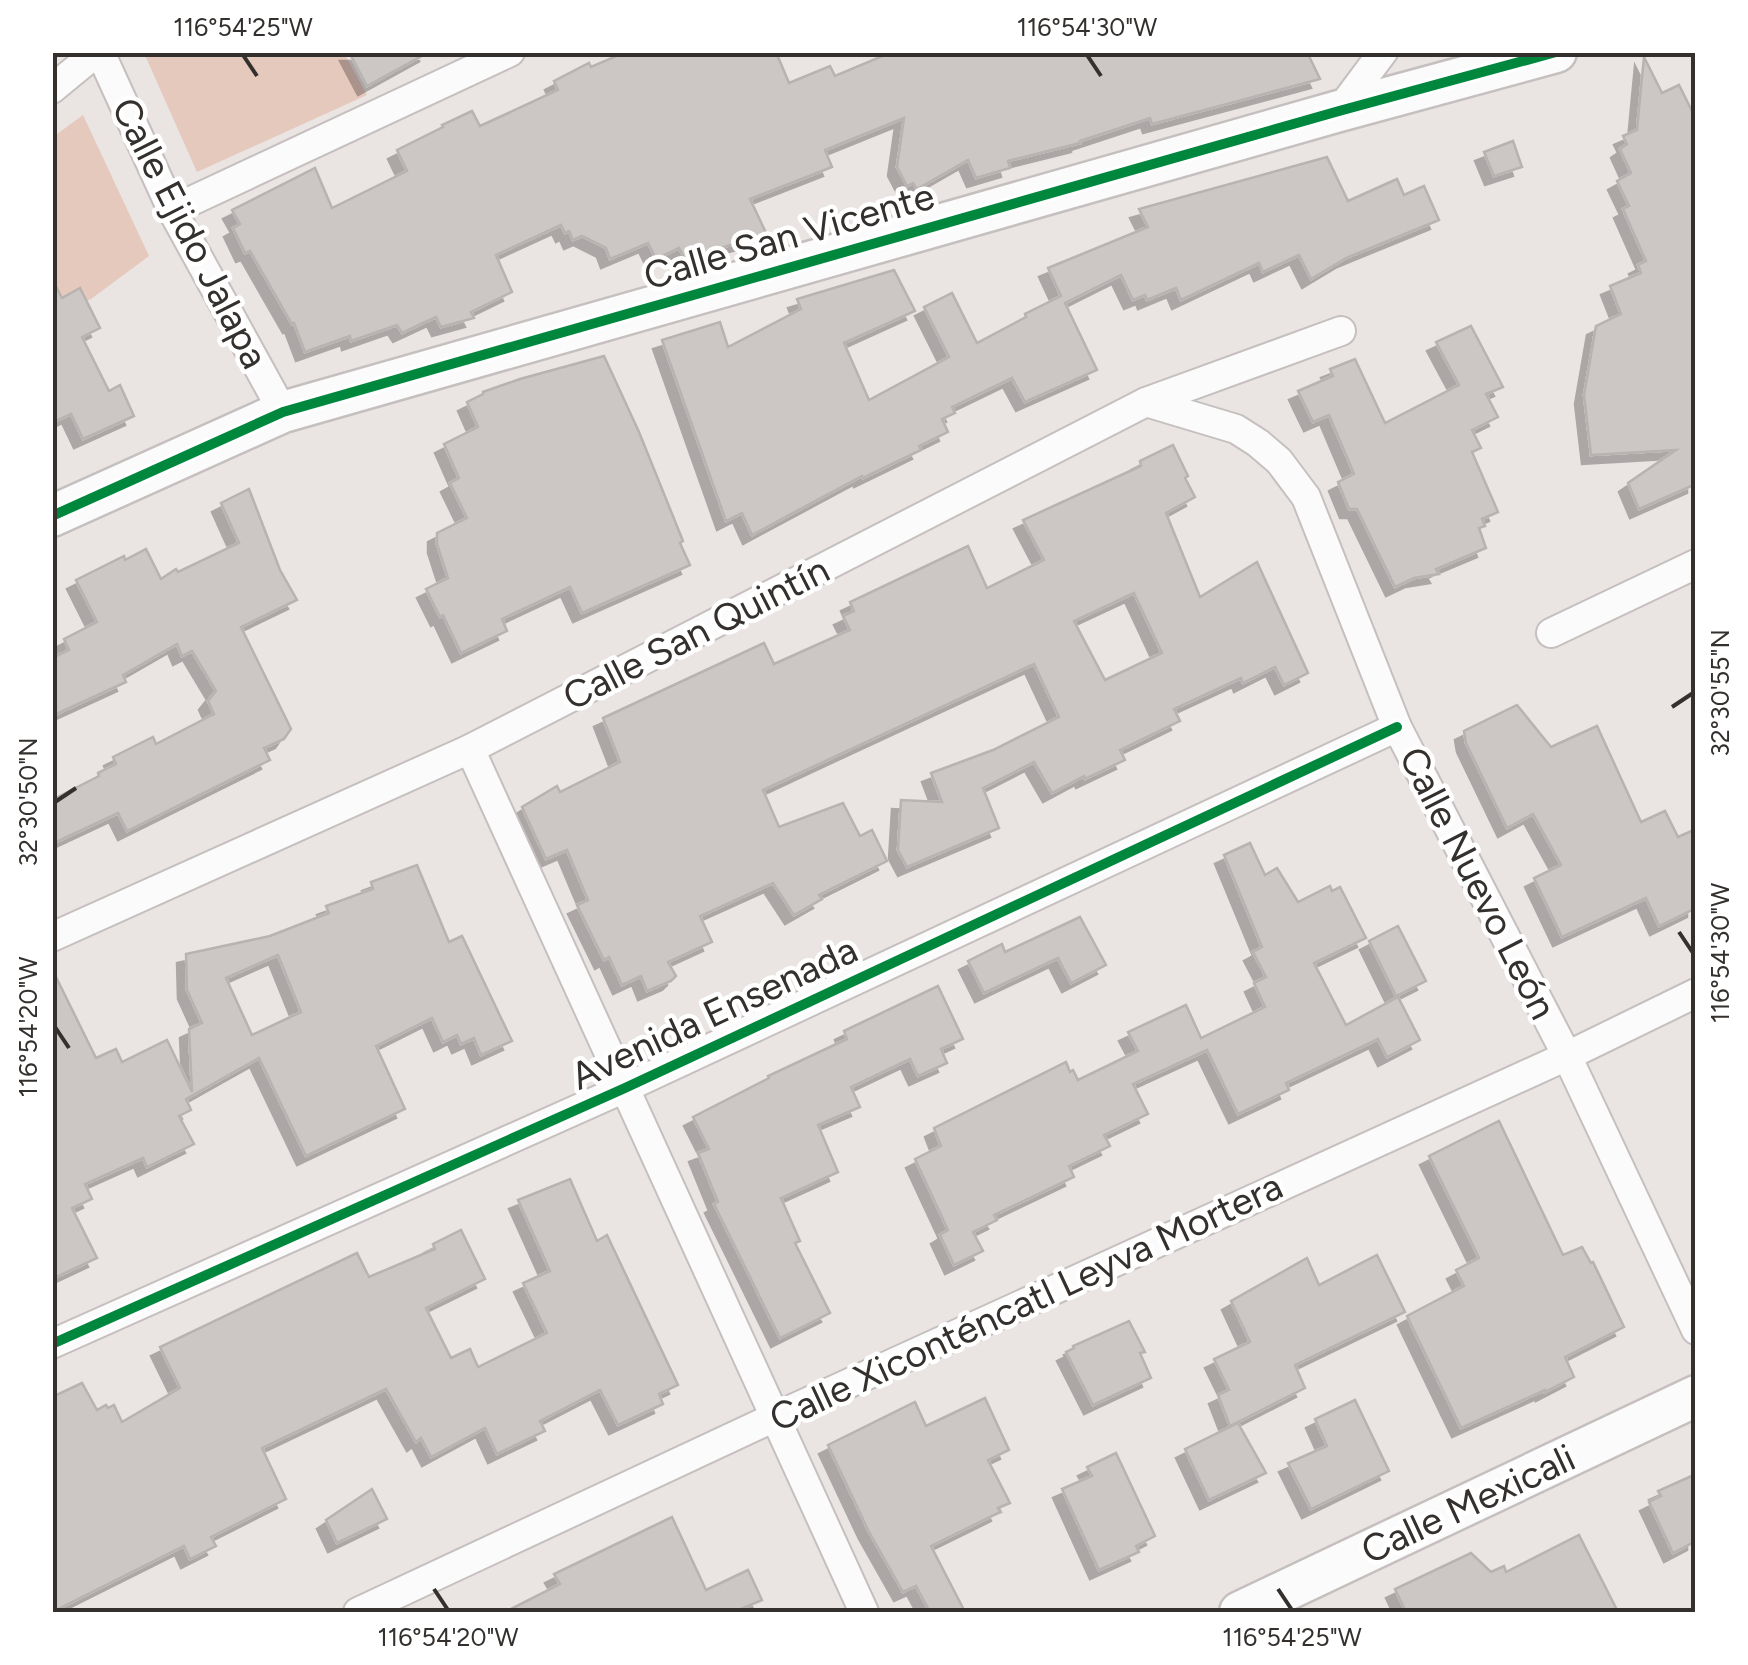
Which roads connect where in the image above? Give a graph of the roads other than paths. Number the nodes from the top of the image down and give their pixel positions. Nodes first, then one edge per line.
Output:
1 (98, 52) edge
2 (510, 52) edge
3 (1383, 52) edge
4 (1556, 52) edge
5 (52, 90) edge
6 (1339, 111) junction
7 (172, 210) junction
8 (1341, 331) dead end
9 (1146, 402) junction
10 (283, 412) junction
11 (52, 516) edge
12 (1696, 564) edge
13 (1551, 633) dead end
14 (1398, 726) junction
15 (470, 749) junction
16 (52, 938) edge
17 (1696, 994) edge
18 (1566, 1056) junction
19 (625, 1088) junction
20 (1696, 1330) edge
21 (52, 1344) edge
22 (1696, 1396) edge
23 (775, 1417) junction
24 (358, 1612) edge
25 (864, 1612) edge
26 (1240, 1612) edge

1 - 5 street
1 - 7 street, Calle Ejido Jalapa
2 - 7 street
3 - 6 street
4 - 6 street, Calle San Vicente
6 - 10 street, Calle San Vicente
7 - 10 street, Calle Ejido Jalapa
8 - 9 street, Calle San Quintín
9 - 14 street, Calle Nuevo León
9 - 15 street, Calle San Quintín
10 - 11 street, Calle San Vicente
12 - 13 street
14 - 18 street, Calle Nuevo León
14 - 19 street, Avenida Ensenada
15 - 16 street, Calle San Quintín
15 - 19 street
17 - 18 street, Calle Xiconténcatl Leyva Mortera
18 - 20 street, Calle Nuevo León
18 - 23 street, Calle Xiconténcatl Leyva Mortera
19 - 21 street, Avenida Ensenada
19 - 23 street
22 - 26 street, Calle Mexicali
23 - 24 street, Calle Xiconténcatl Leyva Mortera
23 - 25 street

